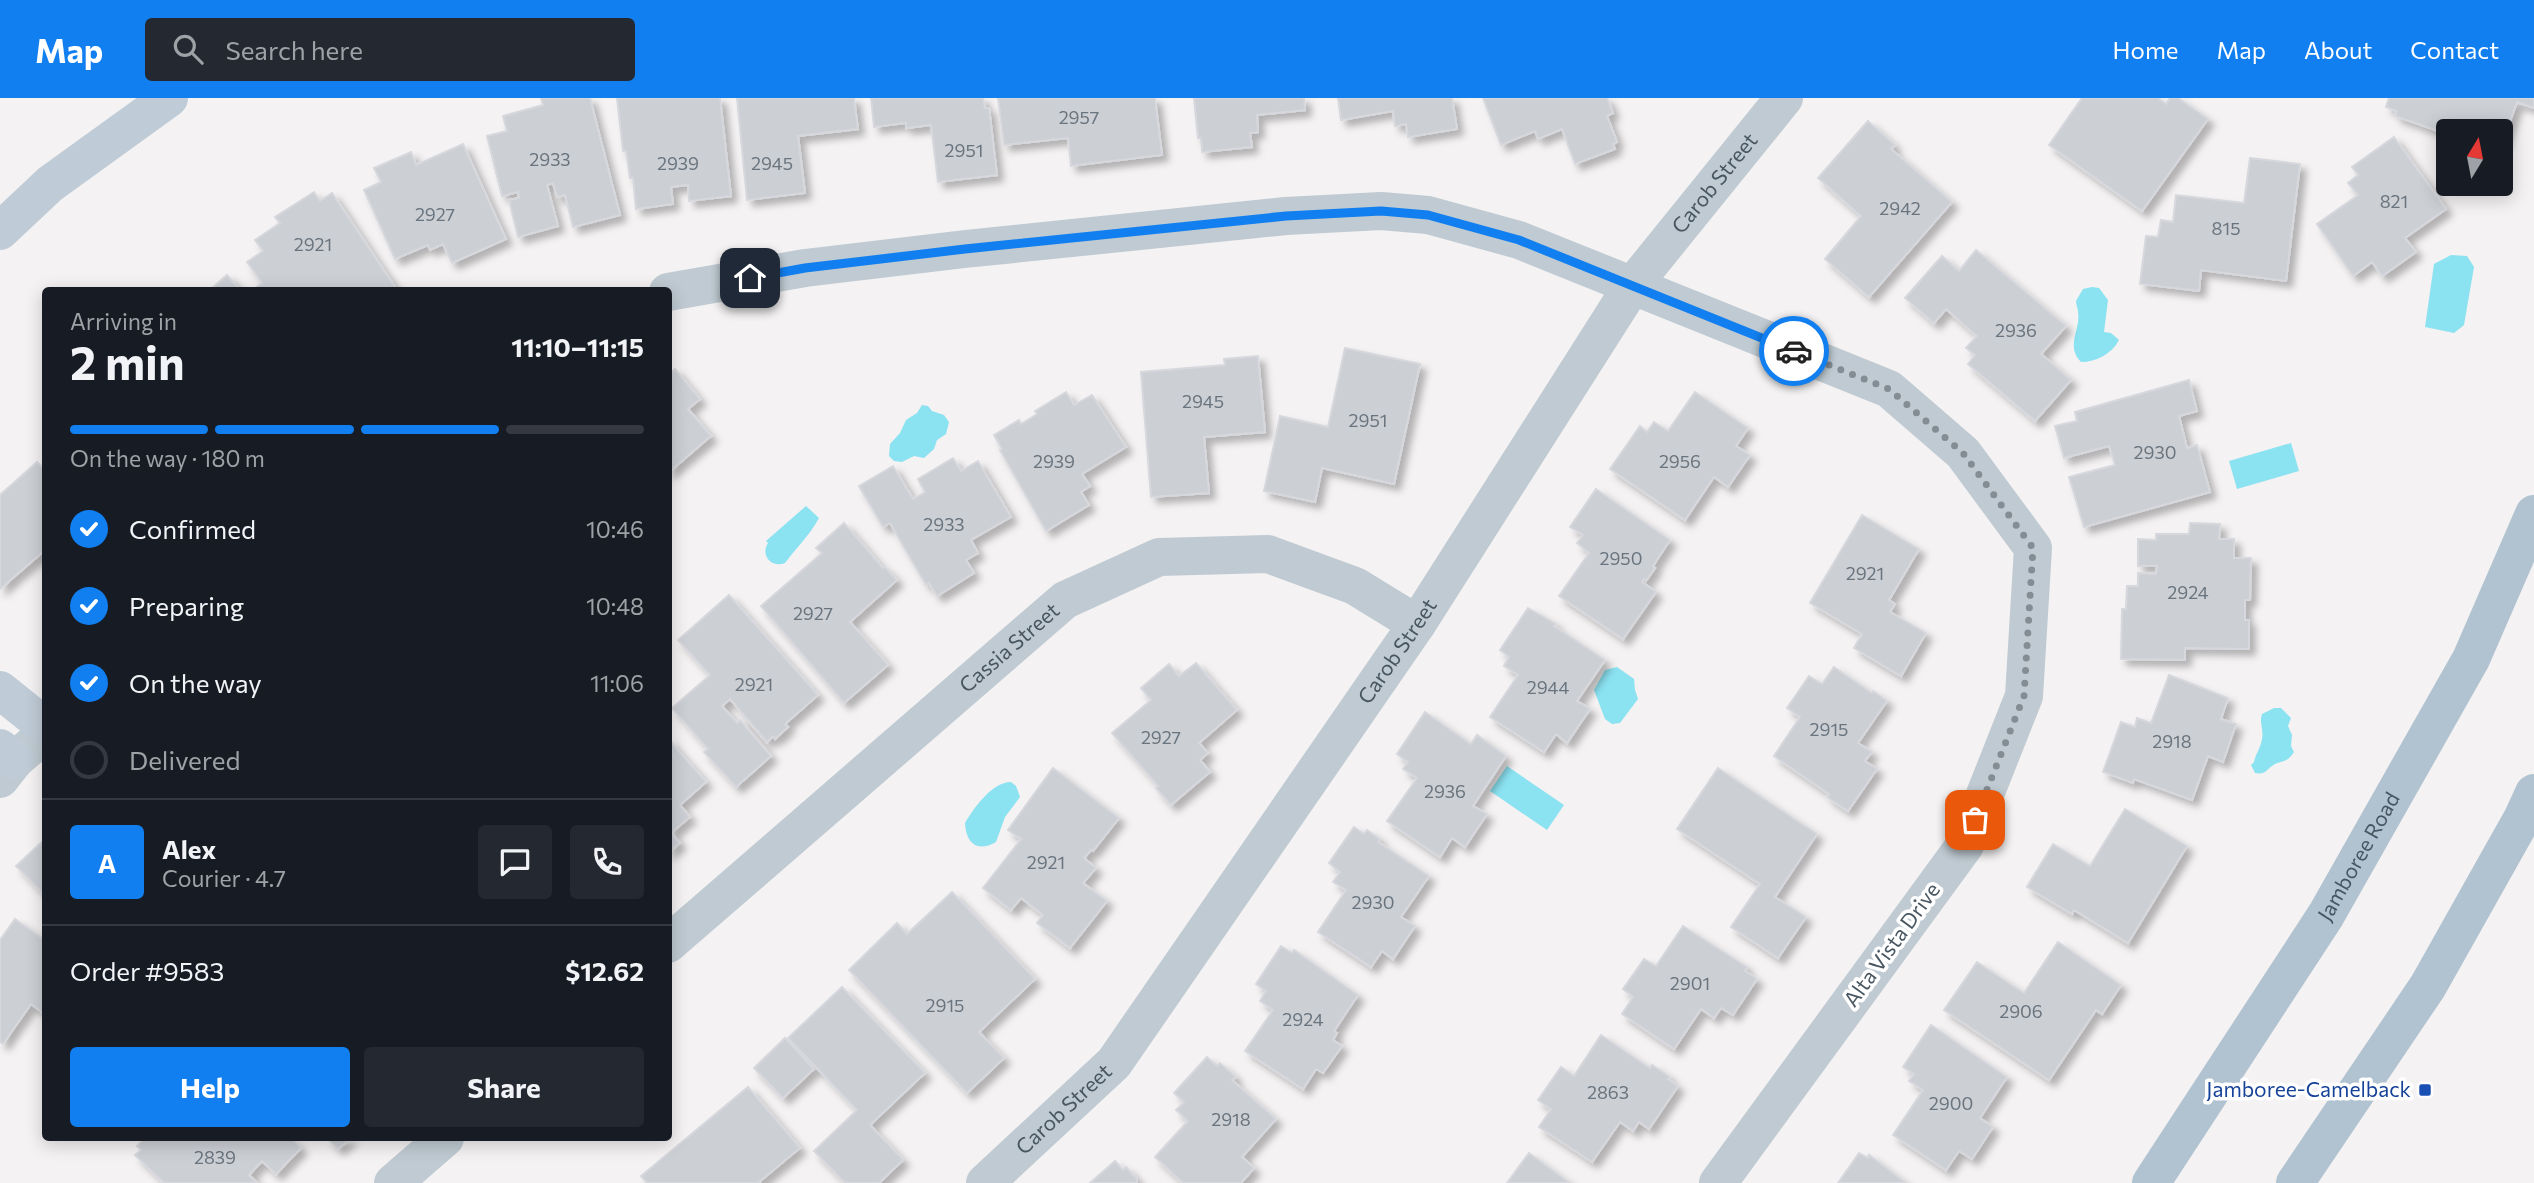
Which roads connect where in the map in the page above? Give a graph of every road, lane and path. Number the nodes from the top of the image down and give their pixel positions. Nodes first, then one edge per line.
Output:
1 (169, 98) edge
2 (1784, 98) edge
3 (0, 231) edge
4 (1632, 286) junction
5 (672, 291) edge
6 (2534, 514) edge
7 (1417, 624) junction
8 (0, 690) edge
9 (42, 724) edge
10 (42, 736) edge
11 (5, 762) edge
12 (2534, 793) edge
13 (672, 941) edge
14 (442, 1141) edge
15 (393, 1183) edge
16 (985, 1183) edge
17 (1718, 1183) edge
18 (2151, 1183) edge
19 (2295, 1183) edge

1 - 3 main road
2 - 4 street, Carob Street
4 - 5 street, Alta Vista Drive
4 - 7 street, Carob Street
4 - 17 street, Alta Vista Drive
6 - 18 main road, Jamboree Road
7 - 13 street, Cassia Street
7 - 16 street, Carob Street
8 - 9 main road
10 - 11 street
12 - 19 main road
14 - 15 street

